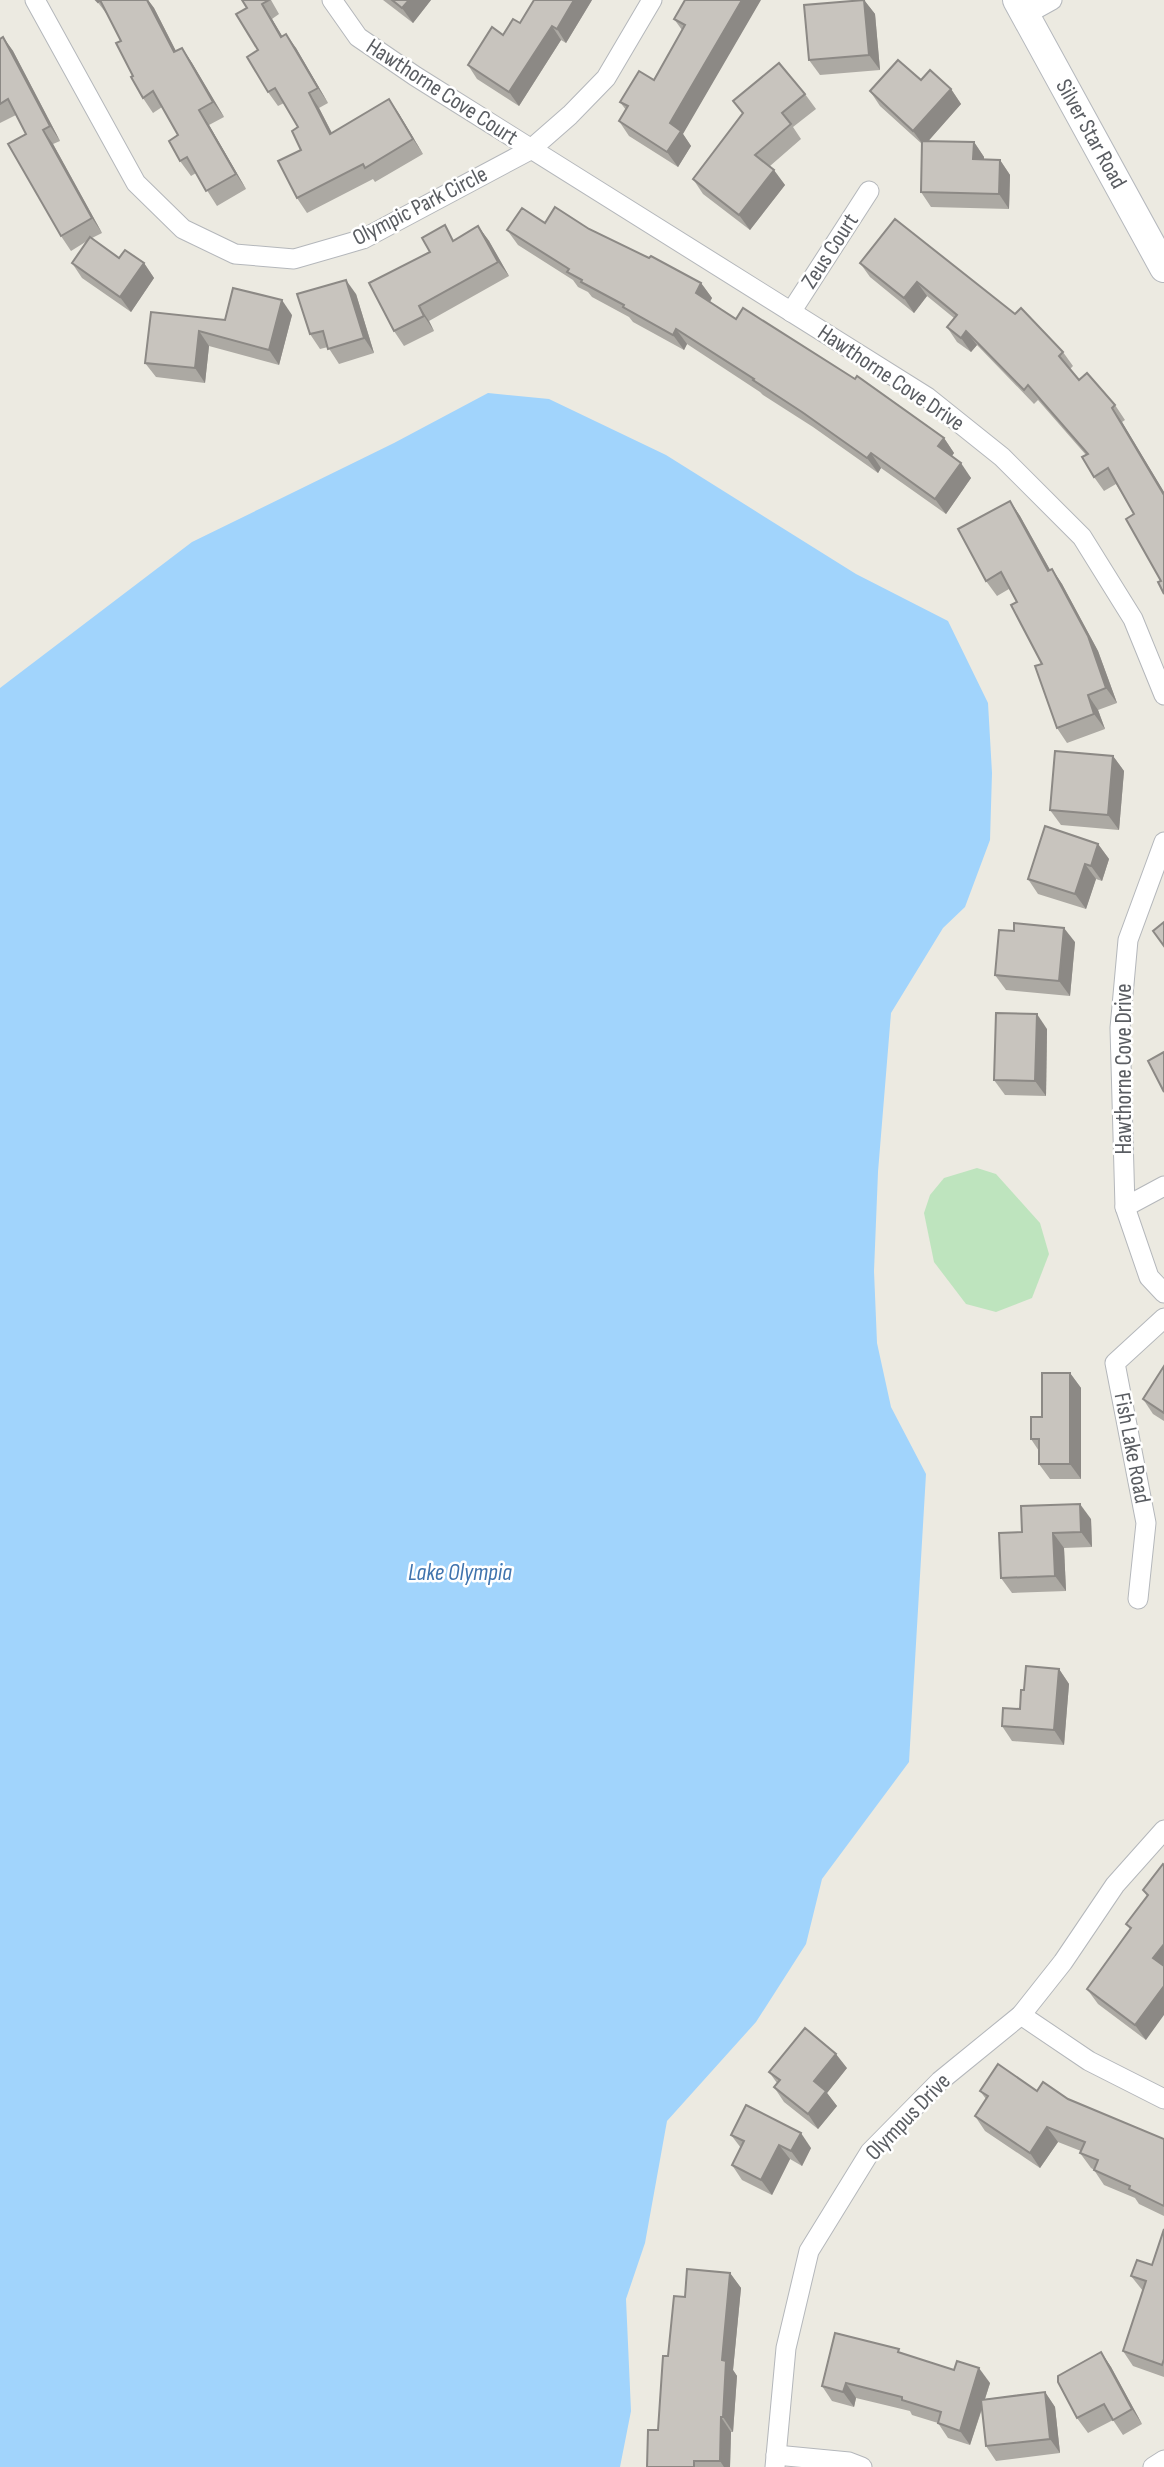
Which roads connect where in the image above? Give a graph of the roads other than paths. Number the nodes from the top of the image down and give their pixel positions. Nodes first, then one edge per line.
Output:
1 (35, 0) edge
2 (332, 0) edge
3 (652, 0) edge
4 (1052, 0) edge
5 (1021, 7) edge
6 (530, 150) junction
7 (869, 191) dead end
8 (1164, 268) edge
9 (791, 312) junction
10 (1164, 695) edge
11 (1164, 842) edge
12 (1164, 1186) edge
13 (1125, 1207) junction
14 (1164, 1293) edge
15 (1164, 1318) edge
16 (1138, 1599) dead end
17 (1164, 1830) edge
18 (1021, 2015) junction
19 (1164, 2099) edge
20 (1164, 2460) edge
21 (776, 2461) edge
22 (862, 2467) edge
23 (1153, 2467) edge

1 - 6 street, Olympic Park Circle
2 - 6 street, Hawthorne Cove Court
3 - 6 street, Olympic Park Circle
4 - 5 street
5 - 8 main road, Silver Star Road
6 - 9 street, Hawthorne Cove Drive
7 - 9 street, Zeus Court
9 - 10 street, Hawthorne Cove Drive
11 - 13 street, Hawthorne Cove Drive
12 - 13 street
13 - 14 street, Hawthorne Cove Drive
15 - 16 street, Fish Lake Road
17 - 18 street, Olympus Drive
18 - 19 street
18 - 21 street, Olympus Drive
20 - 23 street
21 - 22 street

